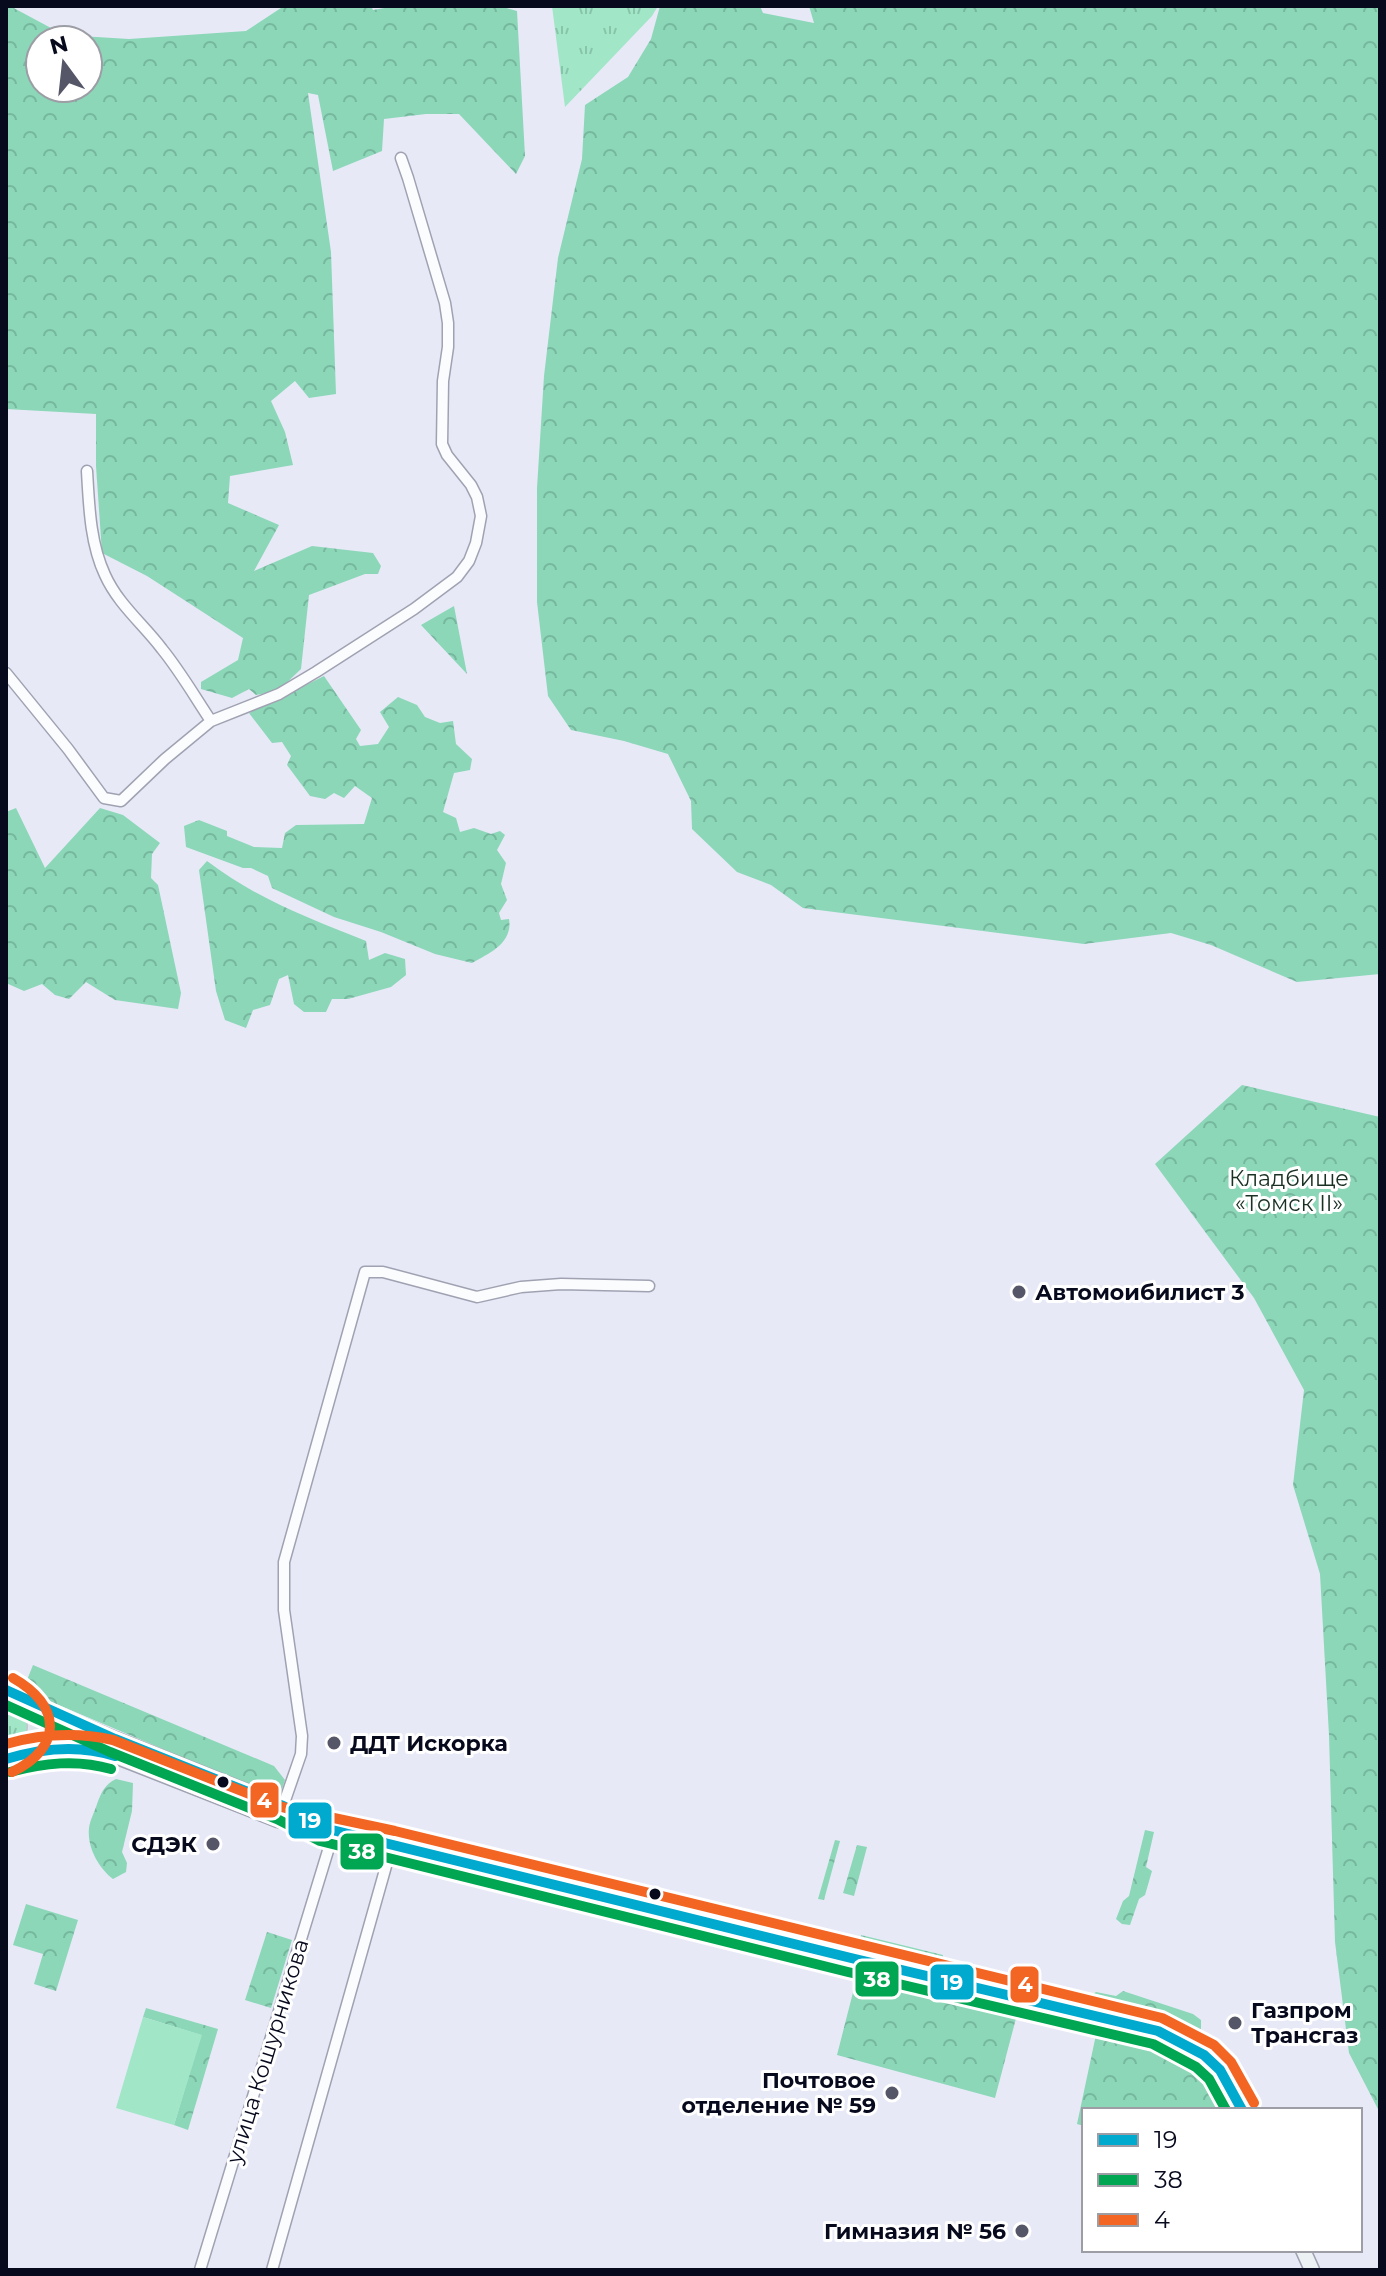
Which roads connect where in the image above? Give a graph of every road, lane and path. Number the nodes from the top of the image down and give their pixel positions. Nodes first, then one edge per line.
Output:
1 (401, 158) dead end
2 (87, 471) dead end
3 (6, 673) edge
4 (211, 721) junction
5 (649, 1286) dead end
6 (6, 1690) edge
7 (26, 1701) junction
8 (12, 1757) edge
9 (280, 1813) junction
10 (329, 1830) junction
11 (392, 1845) junction
12 (1241, 2108) edge
13 (200, 2270) edge
14 (272, 2270) edge

1 - 4 street
2 - 4 street
3 - 4 street
5 - 9 street
6 - 7 main road
7 - 8 main road
7 - 9 main road
8 - 9 main road
9 - 10 main road
10 - 11 main road
10 - 13 street, улица Кошурникова
11 - 12 main road
11 - 14 street

